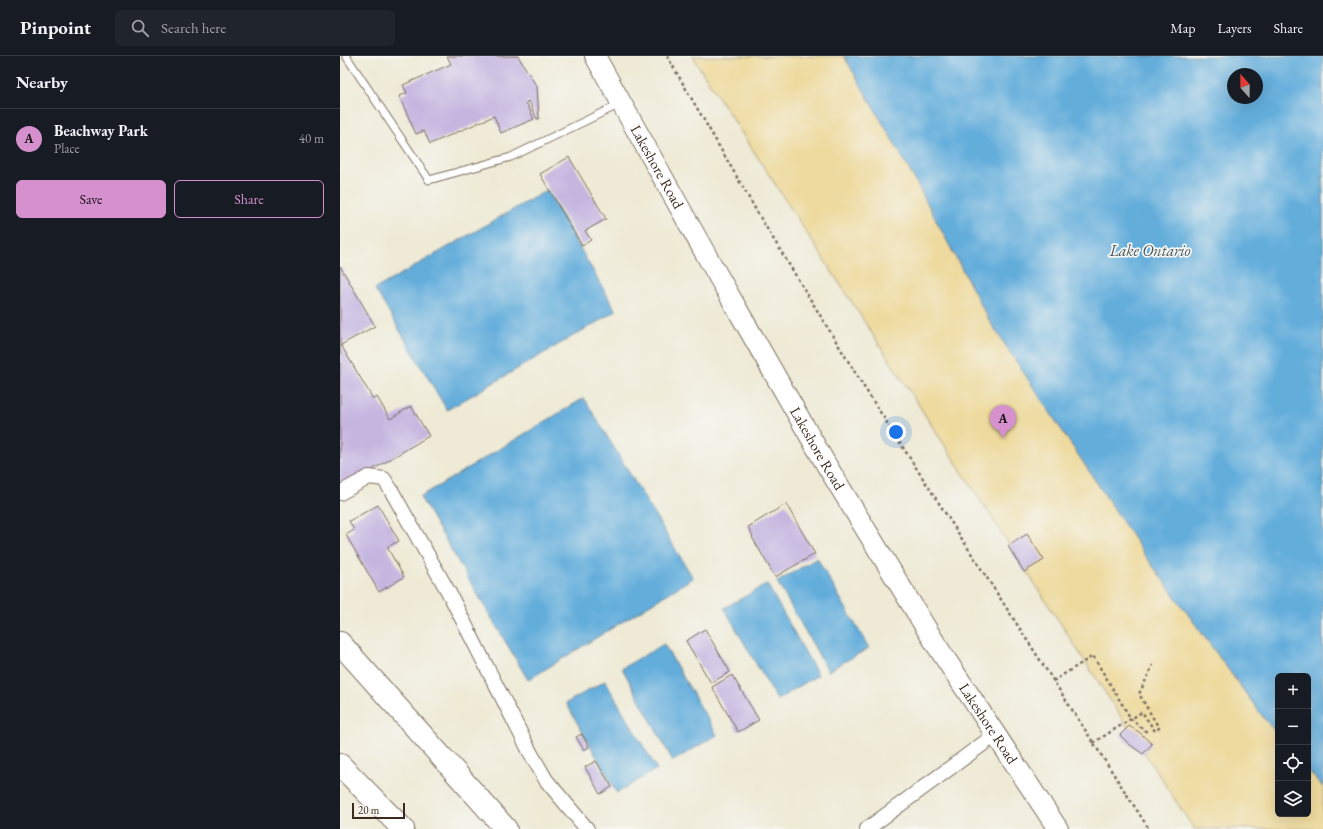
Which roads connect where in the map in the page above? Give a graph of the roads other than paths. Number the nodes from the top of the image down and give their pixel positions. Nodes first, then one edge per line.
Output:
1 (346, 56) edge
2 (595, 56) edge
3 (620, 103) junction
4 (340, 493) edge
5 (340, 643) edge
6 (995, 735) junction
7 (340, 765) edge
8 (403, 829) edge
9 (506, 829) edge
10 (587, 829) edge
11 (867, 829) edge
12 (1058, 829) edge

1 - 3 lane
2 - 3 main road, Lakeshore Road
3 - 6 main road, Lakeshore Road
4 - 10 street
5 - 9 highway
6 - 11 street
6 - 12 main road, Lakeshore Road
7 - 8 highway

